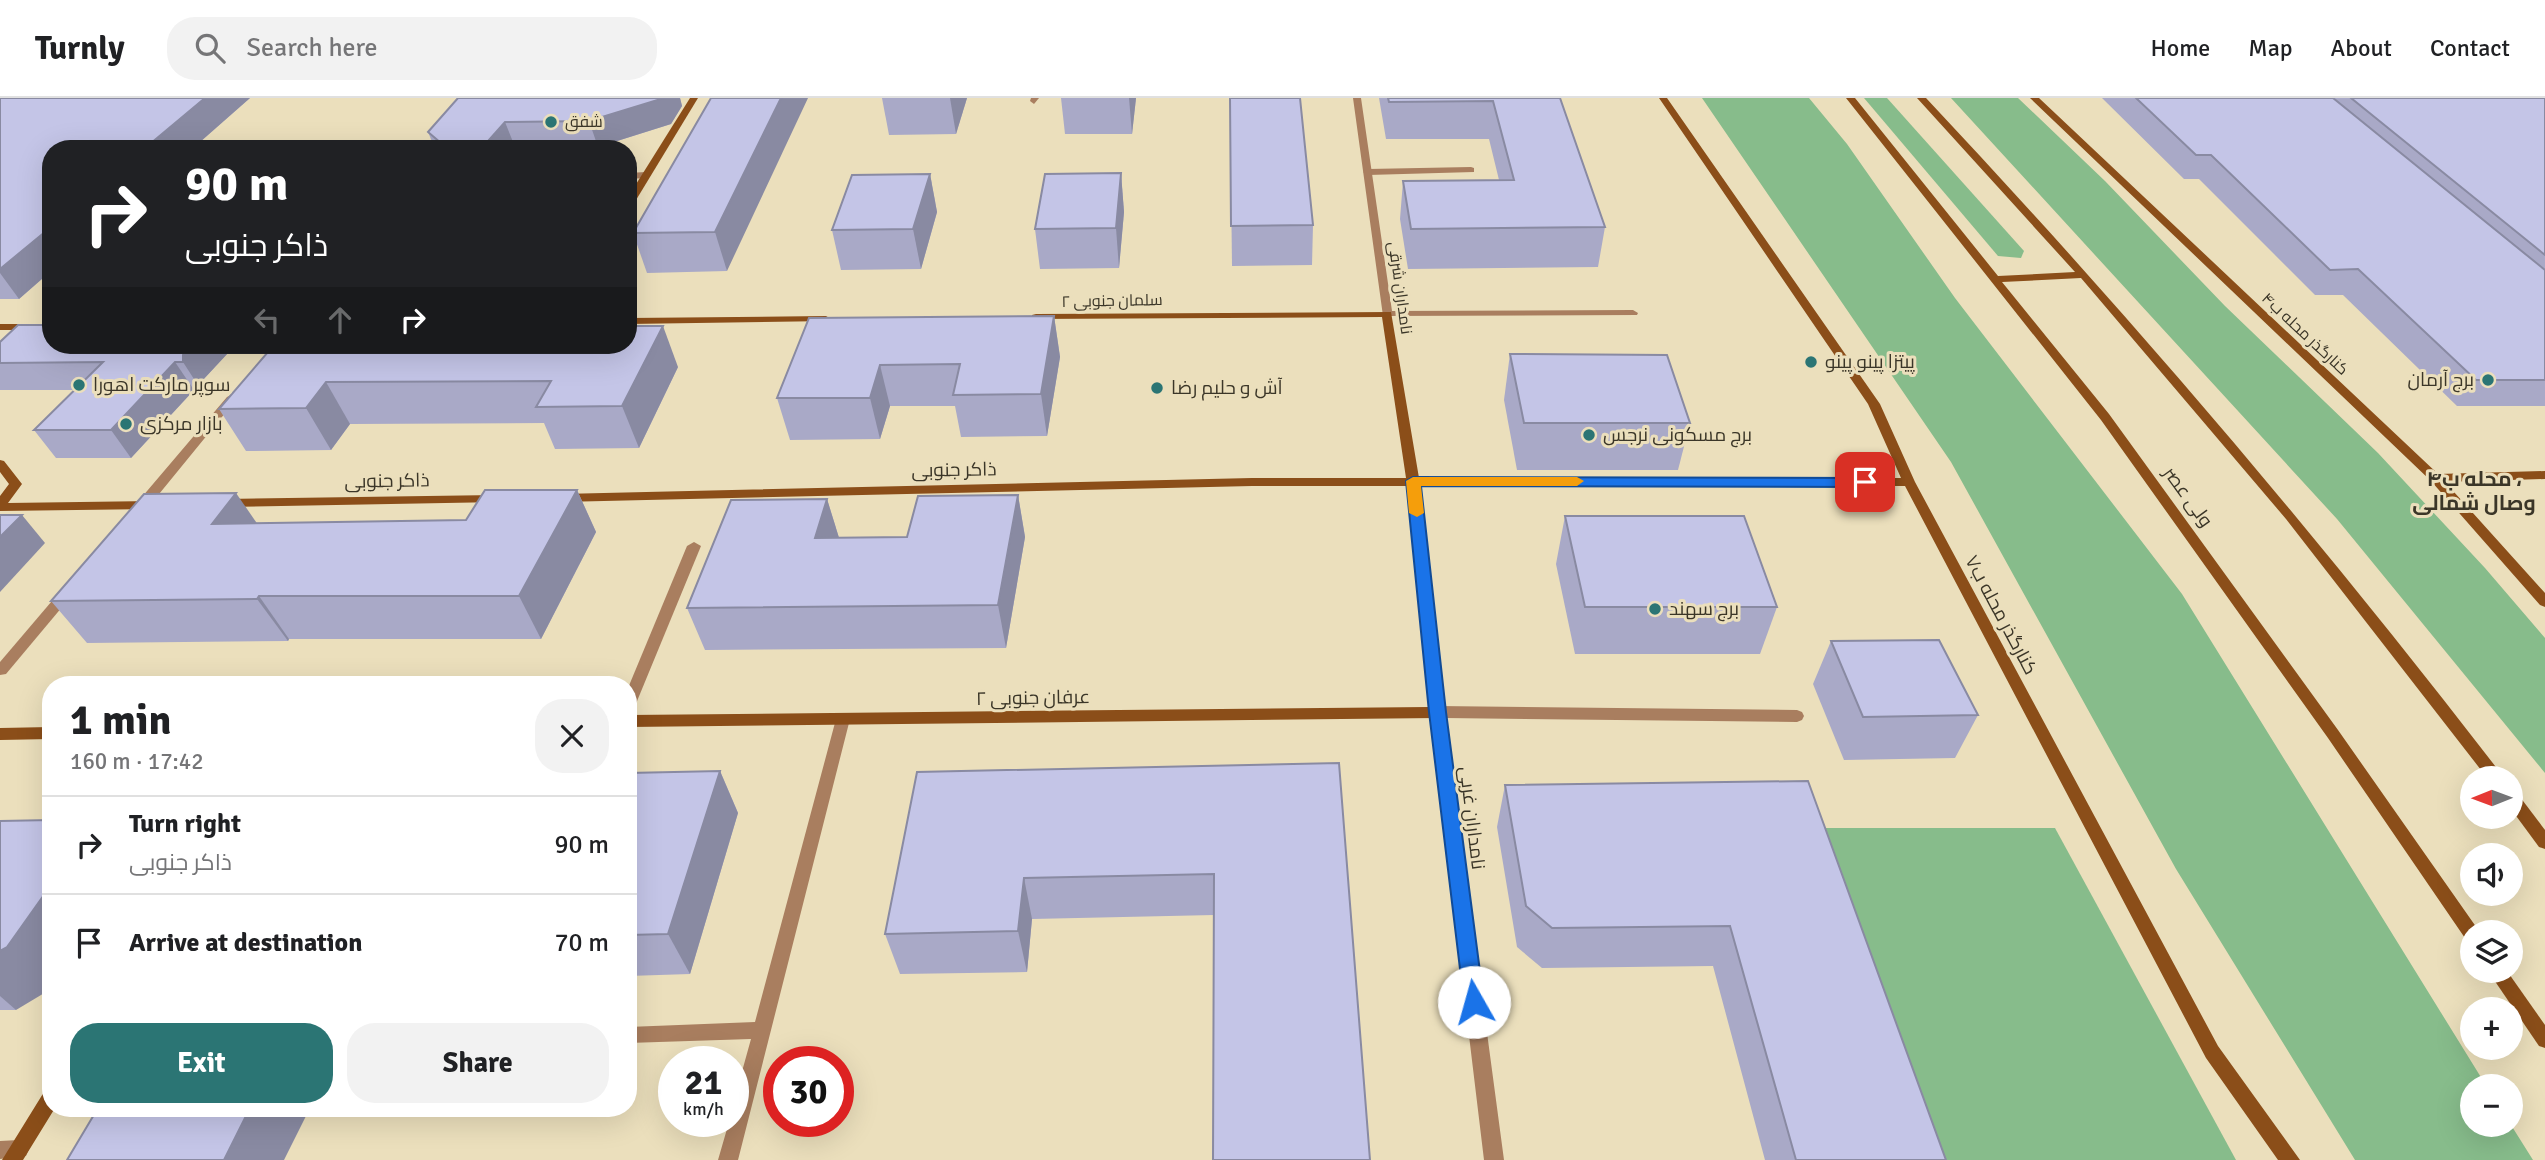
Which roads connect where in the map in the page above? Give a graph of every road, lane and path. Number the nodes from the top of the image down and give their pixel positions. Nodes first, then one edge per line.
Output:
1 (694, 98) edge
2 (1357, 98) edge
3 (1663, 98) edge
4 (1850, 98) edge
5 (1921, 98) edge
6 (2034, 98) edge
7 (1471, 170) dead end
8 (1368, 172) junction
9 (637, 176) edge
10 (646, 176) junction
11 (637, 190) edge
12 (2085, 275) junction
13 (1994, 279) junction
14 (1633, 313) dead end
15 (1387, 314) junction
16 (1027, 317) edge
17 (835, 319) edge
18 (637, 321) edge
19 (0, 327) edge
20 (42, 327) edge
21 (239, 390) edge
22 (0, 464) edge
23 (2545, 475) edge
24 (2435, 478) junction
25 (1413, 481) junction
26 (1909, 482) junction
27 (541, 498) edge
28 (514, 499) edge
29 (170, 504) edge
30 (211, 504) edge
31 (0, 506) edge
32 (138, 510) junction
33 (694, 547) dead end
34 (81, 577) edge
35 (2545, 602) edge
36 (1, 670) edge
37 (637, 684) edge
38 (1437, 712) junction
39 (1797, 716) dead end
40 (843, 719) junction
41 (637, 721) edge
42 (42, 733) edge
43 (0, 734) edge
44 (2488, 766) edge
45 (2524, 814) edge
46 (2545, 842) edge
47 (2462, 920) edge
48 (2505, 983) edge
49 (762, 1030) junction
50 (637, 1035) edge
51 (2545, 1040) edge
52 (42, 1110) edge
53 (10, 1153) edge
54 (729, 1160) edge
55 (1494, 1160) edge
56 (2290, 1160) edge

1 - 10 street
2 - 8 street, نامداران شرقی
3 - 26 street, کنارگذر محله ب۷
4 - 13 street, ولی عصر
5 - 12 street
6 - 24 street, کنارگذر محله ب۴
7 - 8 street
8 - 15 street, نامداران شرقی
9 - 10 street
10 - 11 street
12 - 13 street
12 - 44 street
13 - 47 street, ولی عصر
14 - 15 street
15 - 16 street, سلمان جنوبی ۲
15 - 25 street, نامداران شرقی
17 - 18 street
19 - 20 street
21 - 32 street
22 - 31 street
23 - 24 street
24 - 35 street, کنارگذر محله ب۴
25 - 26 street, ذاکر جنوبی
25 - 27 street, ذاکر جنوبی
25 - 38 street, نامداران غربی
26 - 56 street, کنارگذر محله ب۷
28 - 30 street, ذاکر جنوبی
29 - 32 street
31 - 32 street
33 - 37 street
34 - 36 street
38 - 39 street
38 - 40 street, عرفان جنوبی ۲
38 - 55 street, نامداران غربی
40 - 41 street, عرفان جنوبی ۲
40 - 49 street
42 - 43 street
45 - 46 street
48 - 51 street
49 - 50 street
49 - 54 street
52 - 53 street

